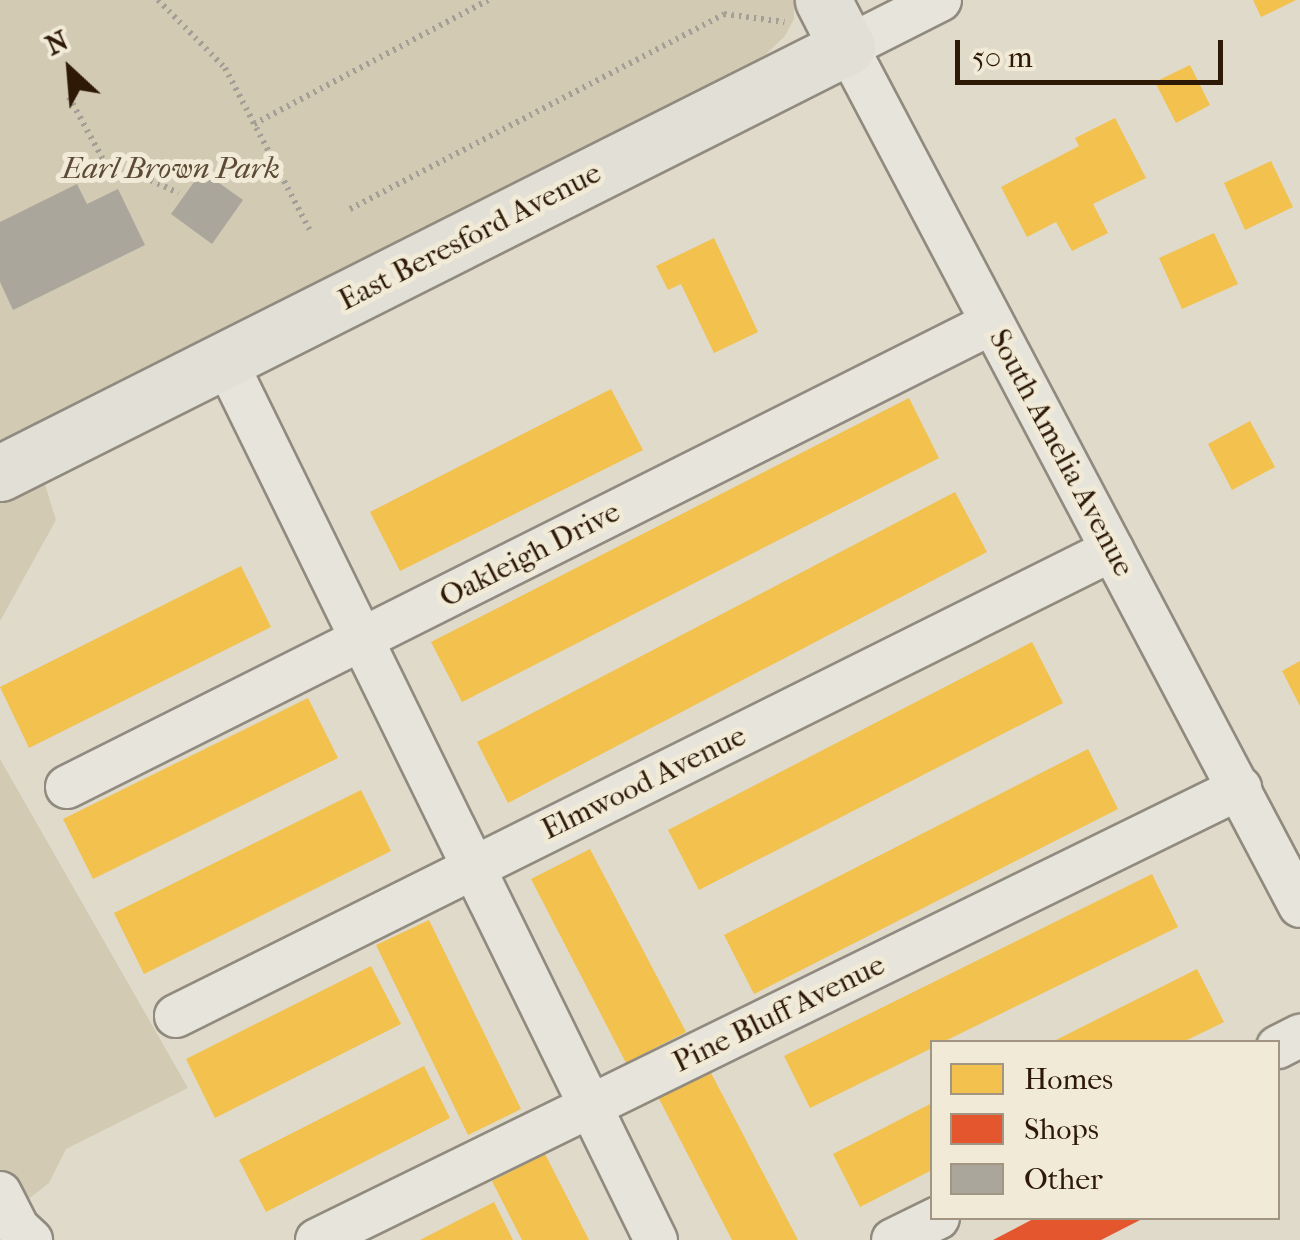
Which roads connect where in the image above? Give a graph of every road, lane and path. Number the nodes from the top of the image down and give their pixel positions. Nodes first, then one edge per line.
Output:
1 (158, 0) edge
2 (488, 0) edge
3 (940, 0) edge
4 (818, 23) edge
5 (69, 97) dead end
6 (254, 124) junction
7 (178, 193) dead end
8 (350, 209) dead end
9 (308, 229) dead end
10 (992, 323) junction
11 (225, 360) junction
12 (0, 473) edge
13 (1112, 550) junction
14 (362, 640) junction
15 (67, 787) dead end
16 (1240, 788) junction
17 (473, 867) junction
18 (1300, 906) edge
19 (176, 1016) dead end
20 (590, 1106) junction
21 (0, 1193) edge
22 (934, 1220) edge
23 (31, 1240) edge
24 (317, 1240) edge
25 (656, 1240) edge
26 (893, 1240) edge

1 - 6 path
2 - 6 path
3 - 4 street, East Beresford Avenue
4 - 8 path
4 - 10 street, South Amelia Avenue
4 - 11 main road, East Beresford Avenue
5 - 7 path
6 - 9 path
10 - 13 street, South Amelia Avenue
10 - 14 street, Oakleigh Drive
11 - 12 main road, East Beresford Avenue
11 - 14 street
13 - 16 street, South Amelia Avenue
13 - 17 street, Elmwood Avenue
14 - 15 street, Oakleigh Drive
14 - 17 street
16 - 18 street, South Amelia Avenue
16 - 20 street, Pine Bluff Avenue
17 - 19 street, Elmwood Avenue
17 - 20 street
20 - 24 street, Pine Bluff Avenue
20 - 25 street
21 - 23 street
22 - 26 street

